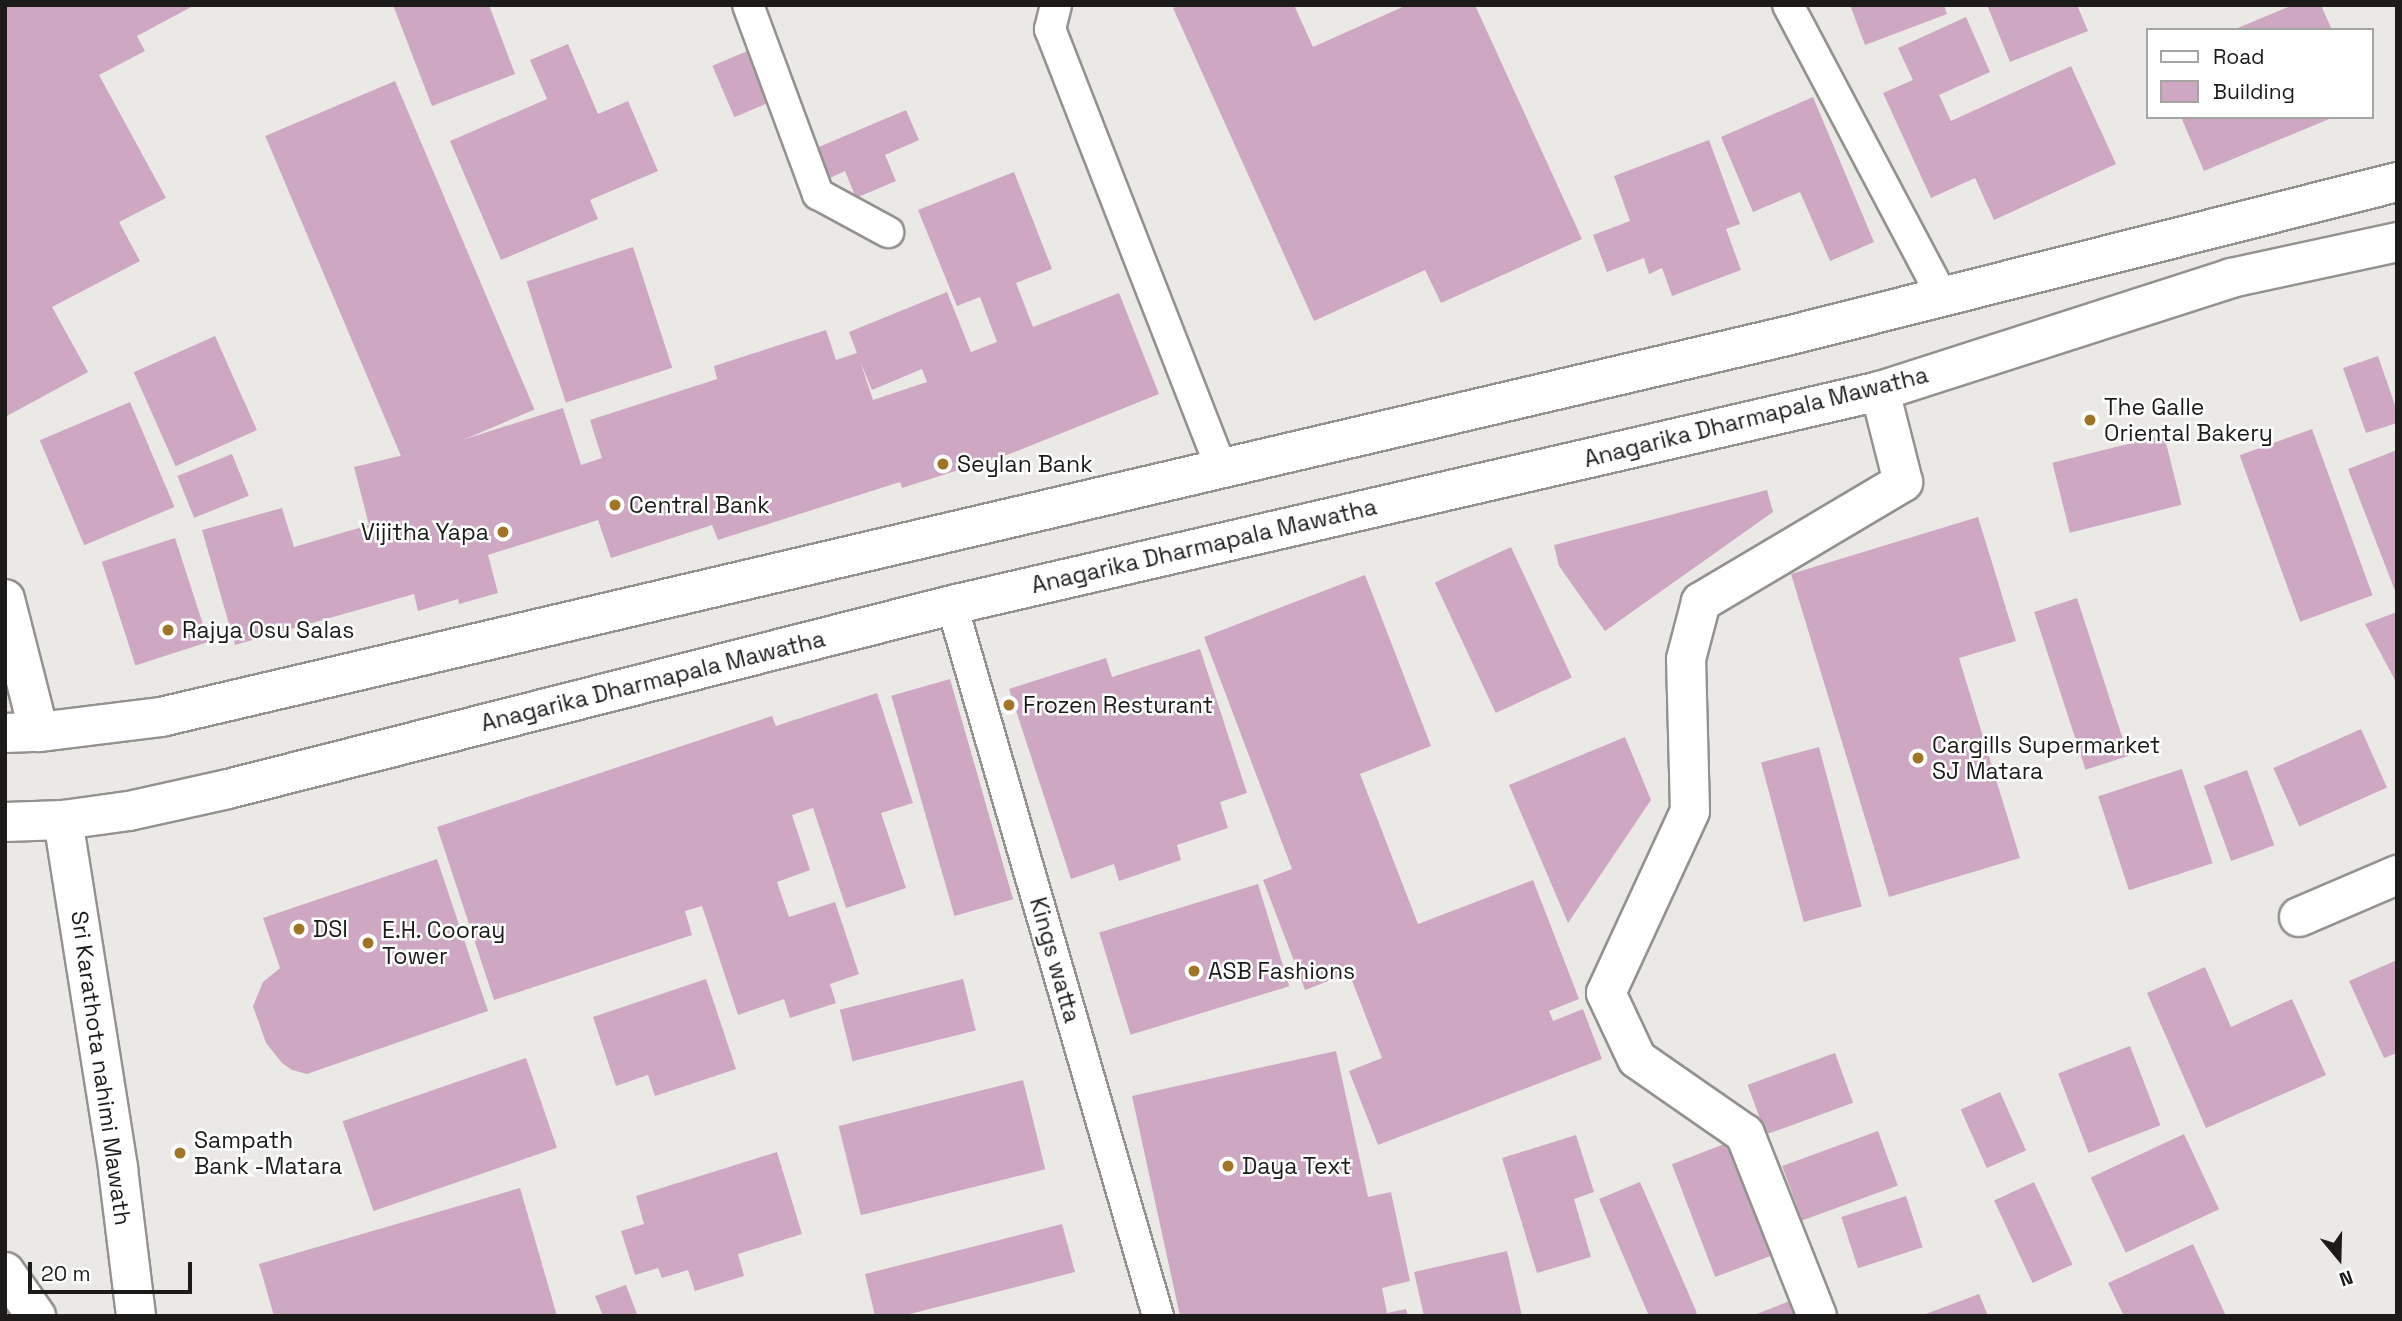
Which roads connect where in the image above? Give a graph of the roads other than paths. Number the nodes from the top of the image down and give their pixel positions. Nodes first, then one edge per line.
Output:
1 (748, 5) edge
2 (1056, 5) edge
3 (1788, 5) edge
4 (2397, 182) edge
5 (888, 232) dead end
6 (2397, 242) edge
7 (1943, 298) junction
8 (1880, 390) junction
9 (1220, 466) junction
10 (5, 599) edge
11 (952, 605) junction
12 (17, 731) edge
13 (63, 820) junction
14 (5, 822) edge
15 (2397, 875) edge
16 (2299, 918) dead end
17 (5, 1272) edge
18 (36, 1316) edge
19 (136, 1316) edge
20 (1158, 1316) edge
21 (1816, 1316) edge

1 - 5 lane
2 - 9 lane
3 - 7 lane
4 - 7 main road
6 - 8 main road, Anagarika Dharmapala Mawatha
7 - 9 main road
8 - 11 main road, Anagarika Dharmapala Mawatha
8 - 21 main road
9 - 12 main road
10 - 12 main road
11 - 13 main road, Anagarika Dharmapala Mawatha
11 - 20 lane, Kings watta
13 - 14 main road, Anagarika Dharmapala Mawatha
13 - 19 main road, Sri Karathota nahimi Mawath
15 - 16 main road
17 - 18 main road

